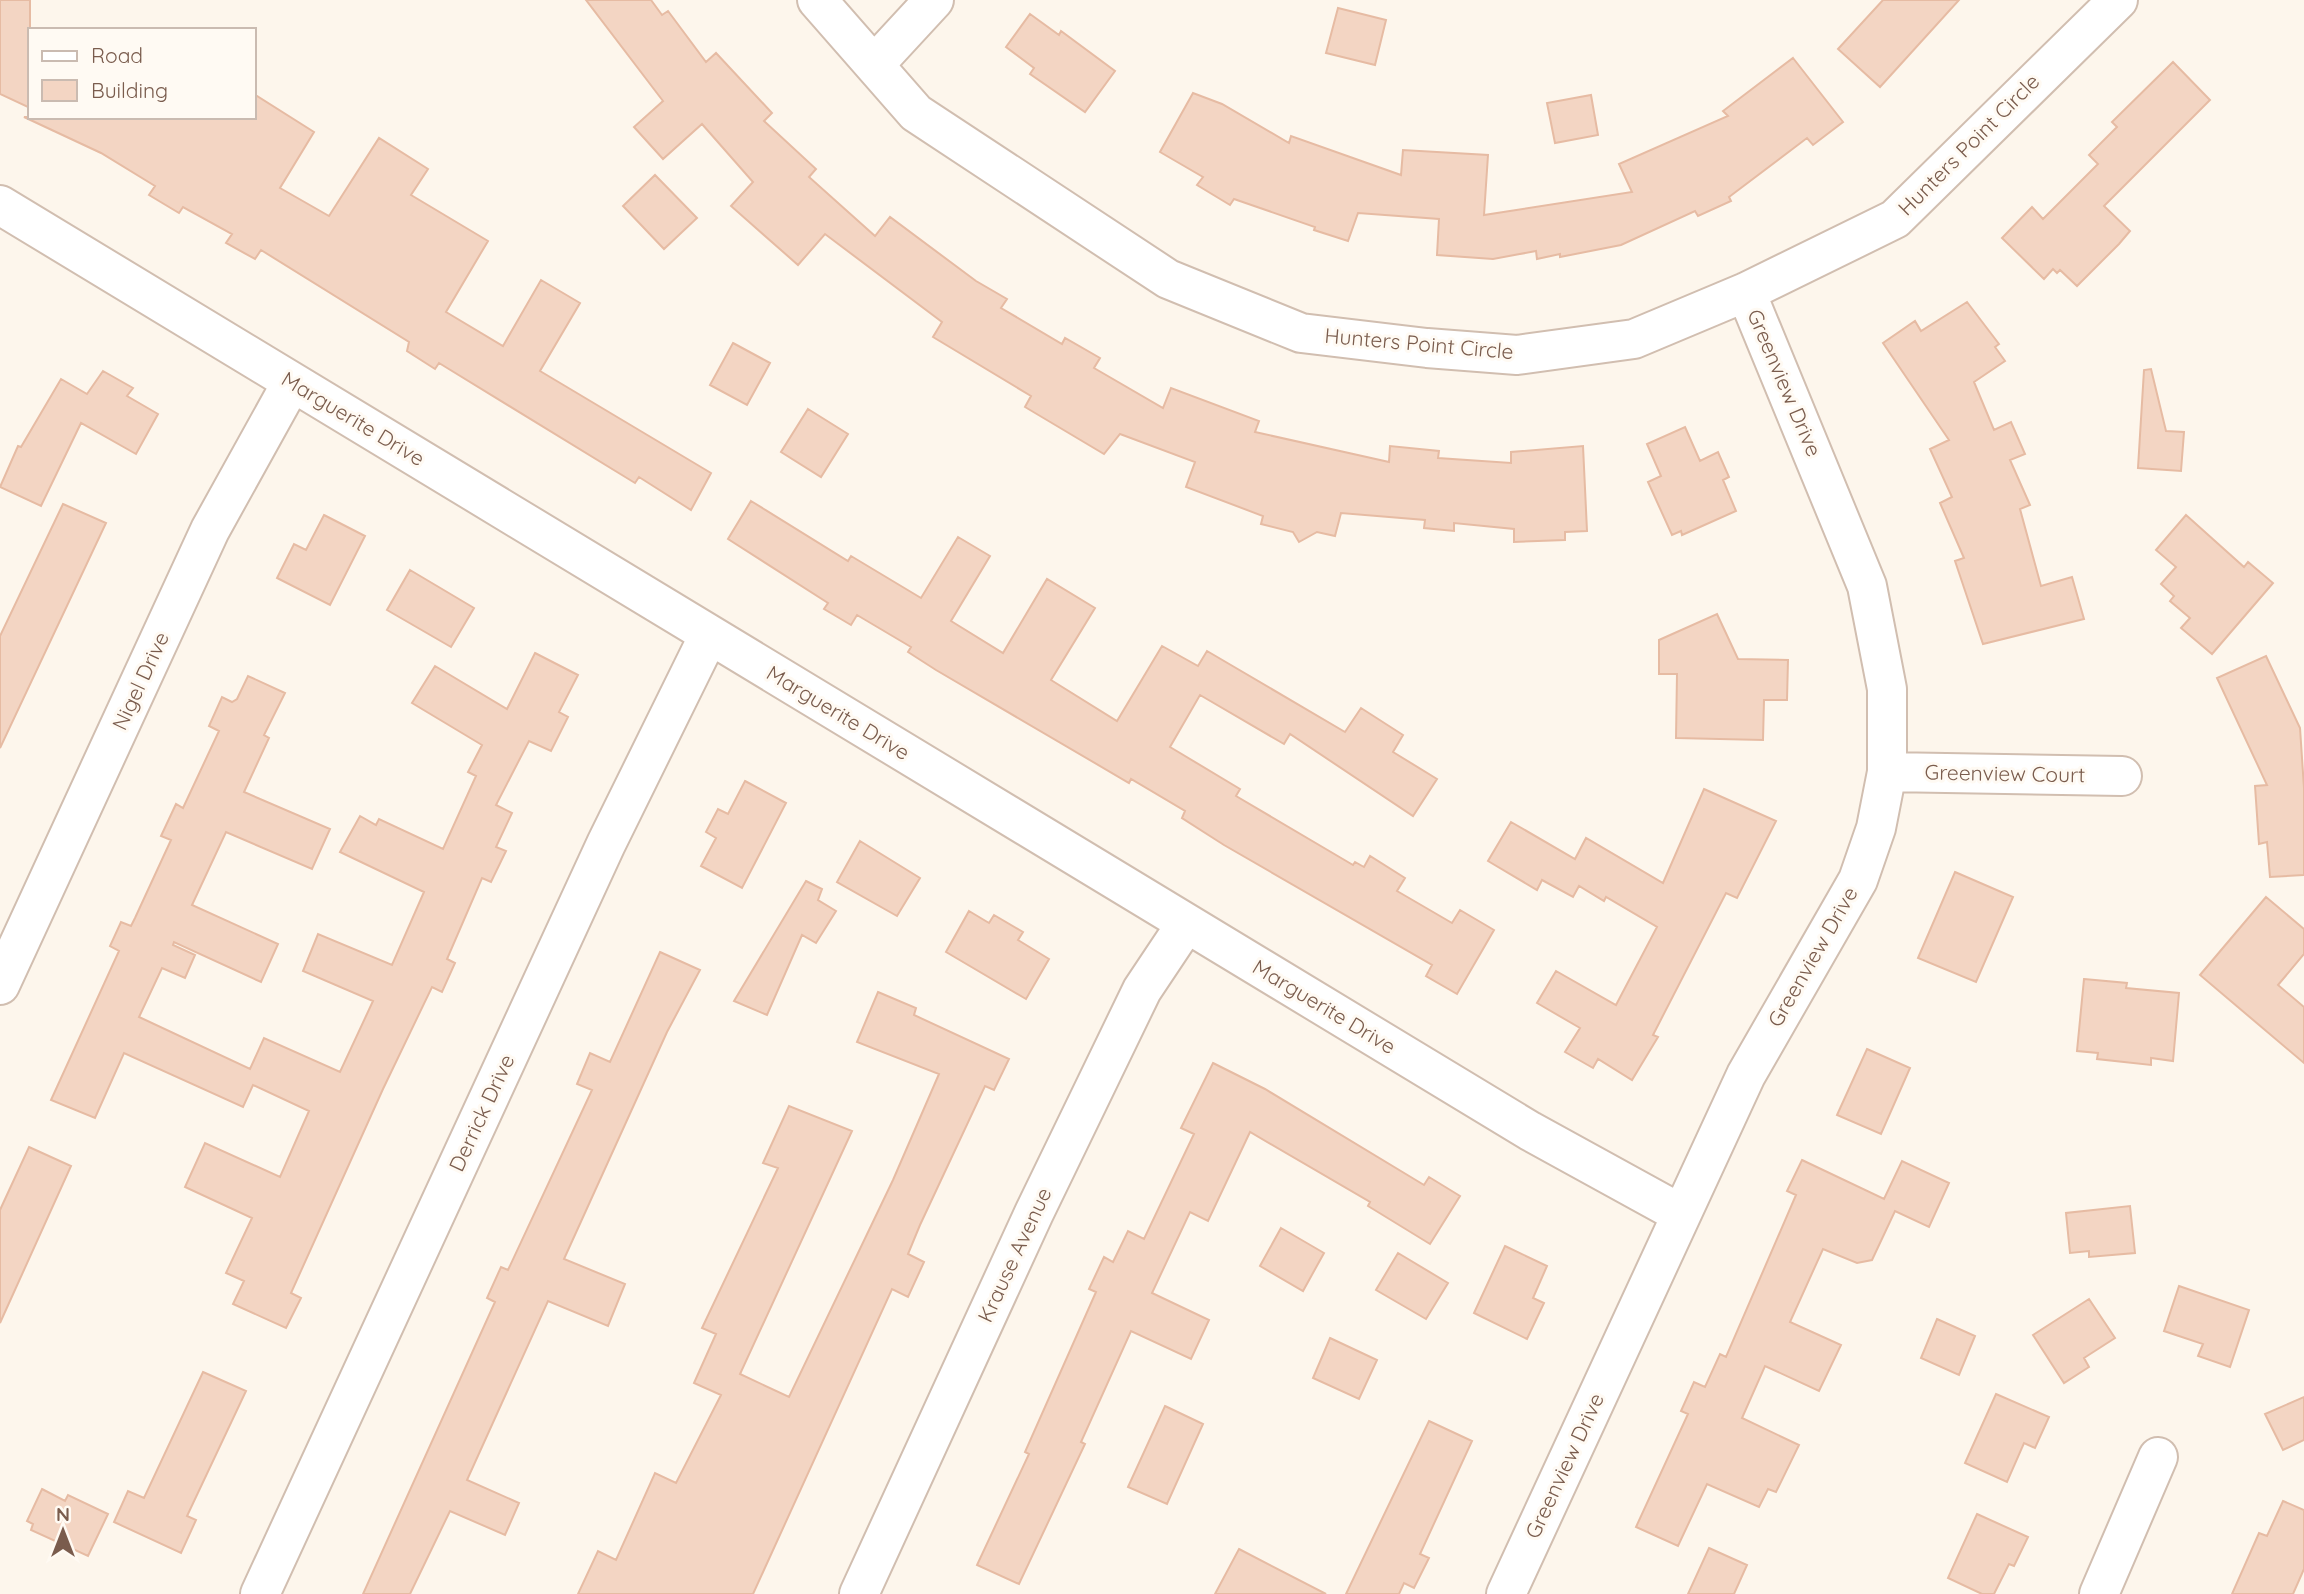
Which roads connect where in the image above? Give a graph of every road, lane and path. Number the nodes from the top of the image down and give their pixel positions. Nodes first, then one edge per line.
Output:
1 (817, 0) edge
2 (934, 0) edge
3 (2104, 4) edge
4 (874, 65) junction
5 (0, 205) edge
6 (1746, 292) junction
7 (292, 382) junction
8 (709, 635) junction
9 (1887, 772) junction
10 (2122, 776) dead end
11 (1186, 924) junction
12 (0, 985) edge
13 (1681, 1214) junction
14 (2158, 1457) dead end
15 (260, 1594) edge
16 (859, 1594) edge
17 (1506, 1594) edge
18 (2099, 1594) edge

1 - 4 street, Hunters Point Circle
2 - 4 street
3 - 6 street, Hunters Point Circle
4 - 6 street, Hunters Point Circle
5 - 7 street, Marguerite Drive
6 - 9 street, Greenview Drive
7 - 8 street, Marguerite Drive
7 - 12 street, Nigel Drive
8 - 11 street, Marguerite Drive
8 - 15 street, Derrick Drive
9 - 10 street, Greenview Court
9 - 13 street, Greenview Drive
11 - 13 street, Marguerite Drive
11 - 16 street, Krause Avenue
13 - 17 street, Greenview Drive
14 - 18 street

